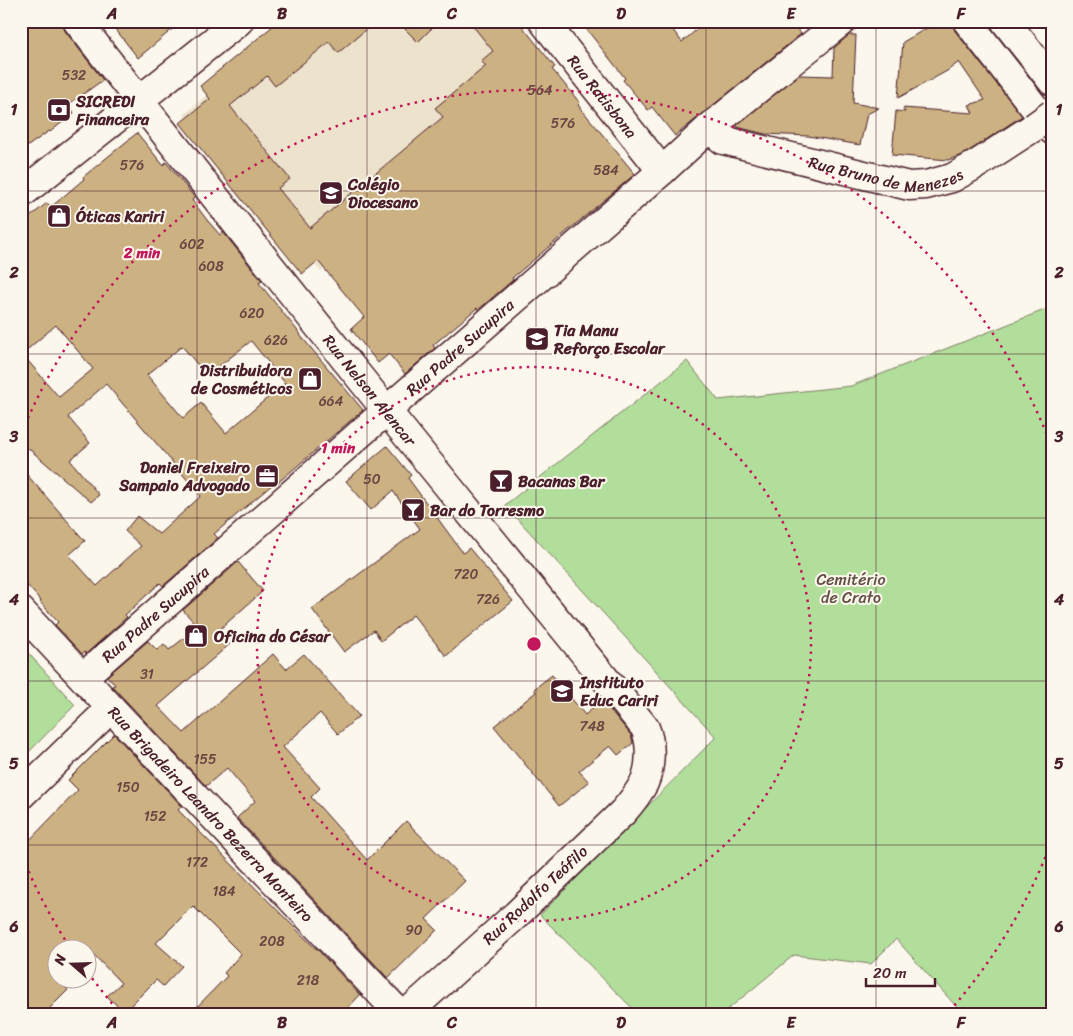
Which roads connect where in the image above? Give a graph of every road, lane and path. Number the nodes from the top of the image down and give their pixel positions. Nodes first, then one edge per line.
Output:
1 (77, 21) edge
2 (240, 21) edge
3 (543, 21) edge
4 (967, 21) edge
5 (1005, 21) edge
6 (839, 22) edge
7 (1052, 81) edge
8 (139, 101) junction
9 (1046, 124) edge
10 (709, 128) junction
11 (662, 171) junction
12 (21, 194) edge
13 (386, 410) junction
14 (21, 611) edge
15 (83, 677) junction
16 (111, 708) junction
17 (649, 763) joint
18 (21, 795) edge
19 (401, 1015) edge
20 (405, 1015) edge

1 - 8 street, Rua Nelson Alencar
2 - 8 street
3 - 11 street, Rua Ratisbona
4 - 9 street
5 - 7 street
6 - 10 street, Rua Padre Sucupira
8 - 12 street
8 - 13 street, Rua Nelson Alencar
9 - 10 street, Rua Bruno de Menezes
10 - 11 street, Rua Padre Sucupira
11 - 13 street, Rua Padre Sucupira
13 - 15 street, Rua Padre Sucupira
13 - 17 street, Rua Nelson Alencar
14 - 15 street, Rua Brigadeiro Leandro Bezerra Monteiro
15 - 16 street, Rua Brigadeiro Leandro Bezerra Monteiro
16 - 18 street
16 - 19 street, Rua Brigadeiro Leandro Bezerra Monteiro
17 - 20 street, Rua Rodolfo Teófilo

